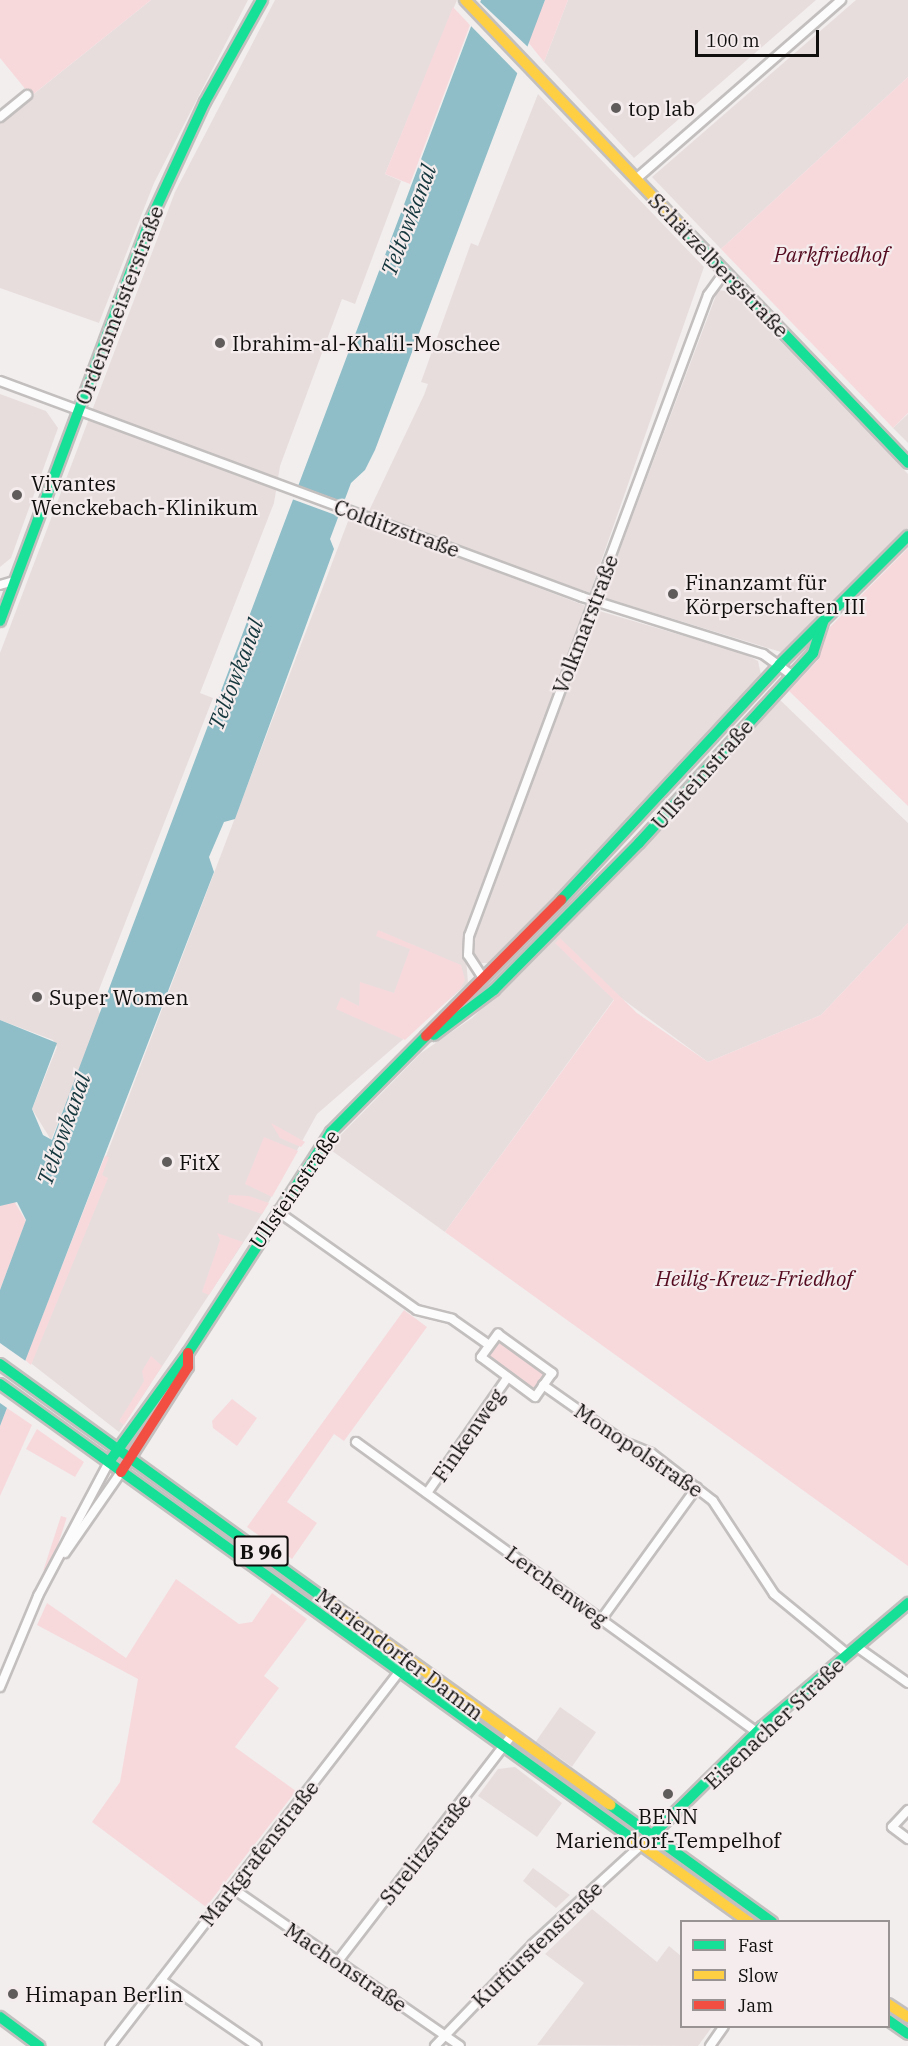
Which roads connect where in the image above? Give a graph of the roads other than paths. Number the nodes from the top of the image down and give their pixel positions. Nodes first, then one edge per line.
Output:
1 (262, 0) edge
2 (841, 0) edge
3 (468, 3) edge
4 (27, 95) dead end
5 (0, 117) edge
6 (636, 179) junction
7 (725, 272) junction
8 (0, 381) edge
9 (79, 411) junction
10 (908, 463) edge
11 (908, 536) edge
12 (14, 581) junction
13 (0, 585) edge
14 (594, 601) junction
15 (0, 618) edge
16 (824, 619) junction
17 (780, 664) junction
18 (792, 675) junction
19 (752, 694) junction
20 (763, 705) junction
21 (553, 908) junction
22 (565, 919) junction
23 (483, 978) junction
24 (494, 990) junction
25 (422, 1041) junction
26 (276, 1210) junction
27 (489, 1346) junction
28 (188, 1353) junction
29 (0, 1364) edge
30 (508, 1377) junction
31 (0, 1384) edge
32 (543, 1385) junction
33 (356, 1442) dead end
34 (118, 1449) junction
35 (130, 1458) junction
36 (109, 1462) junction
37 (121, 1472) junction
38 (697, 1487) junction
39 (427, 1492) junction
40 (58, 1561) junction
41 (908, 1603) edge
42 (603, 1617) junction
43 (856, 1647) junction
44 (847, 1654) junction
45 (408, 1660) junction
46 (400, 1671) junction
47 (908, 1683) edge
48 (0, 1687) edge
49 (757, 1732) junction
50 (508, 1740) junction
51 (908, 1810) edge
52 (651, 1836) junction
53 (908, 1839) edge
54 (642, 1845) junction
55 (232, 1888) junction
56 (746, 1920) edge
57 (769, 1920) edge
58 (338, 1961) junction
59 (161, 1980) junction
60 (890, 2005) edge
61 (0, 2017) edge
62 (908, 2017) edge
63 (890, 2021) edge
64 (723, 2028) edge
65 (908, 2034) edge
66 (445, 2035) junction
67 (39, 2046) edge
68 (110, 2046) edge
69 (257, 2046) edge
70 (435, 2046) edge
71 (460, 2046) edge
72 (710, 2046) edge

1 - 9 street, Ordensmeisterstraße
2 - 6 street
3 - 6 street, Schätzelbergstraße
4 - 5 street
6 - 7 street, Schätzelbergstraße
7 - 10 street, Schätzelbergstraße
7 - 14 street, Volkmarstraße
8 - 9 street, Colditzstraße
9 - 12 street, Ordensmeisterstraße
9 - 14 street, Colditzstraße
11 - 16 street, Ullsteinstraße
12 - 13 street
12 - 15 street, Ordensmeisterstraße
14 - 17 street, Colditzstraße
14 - 23 street, Volkmarstraße
16 - 17 street, Ullsteinstraße
16 - 18 street, Ullsteinstraße
17 - 18 street, Colditzstraße
17 - 19 street, Ullsteinstraße
18 - 20 street, Ullsteinstraße
19 - 20 street
19 - 21 street, Ullsteinstraße
20 - 22 street, Ullsteinstraße
21 - 22 street
21 - 23 street, Ullsteinstraße
22 - 24 street, Ullsteinstraße
23 - 24 street
23 - 25 street, Ullsteinstraße
24 - 25 street, Ullsteinstraße
25 - 26 street, Ullsteinstraße
26 - 27 street
26 - 28 street, Ullsteinstraße
27 - 30 street
27 - 32 street
28 - 34 street, Ullsteinstraße
28 - 35 street, Ullsteinstraße
29 - 34 street, Mariendorfer Damm / B 96
30 - 32 street
30 - 39 street, Finkenweg
31 - 36 street, Mariendorfer Damm / B 96
32 - 38 street, Monopolstraße
33 - 39 street, Lerchenweg
34 - 35 street, Mariendorfer Damm / B 96
34 - 36 street, Ullsteinstraße
35 - 37 street, Ullsteinstraße
35 - 45 street, Mariendorfer Damm / B 96
36 - 37 street, Mariendorfer Damm / B 96
36 - 40 street, Ullsteinstraße
37 - 40 street, Ullsteinstraße
37 - 46 street, Mariendorfer Damm / B 96
38 - 42 street
38 - 44 street, Monopolstraße
39 - 42 street, Lerchenweg
40 - 48 street, Ullsteinstraße
41 - 43 street, Eisenacher Straße
42 - 49 street, Lerchenweg
43 - 44 street, Eisenacher Straße
43 - 47 street
44 - 49 street, Eisenacher Straße
45 - 46 street, Markgrafenstraße
45 - 50 street, Mariendorfer Damm / B 96
46 - 50 street, Mariendorfer Damm / B 96
46 - 55 street, Markgrafenstraße
49 - 52 street, Eisenacher Straße
50 - 52 street, Mariendorfer Damm / B 96
50 - 54 street, Mariendorfer Damm / B 96
50 - 58 street, Strelitzstraße
51 - 53 street
52 - 54 street, Eisenacher Straße
52 - 57 street, Mariendorfer Damm / B 96
54 - 56 street, Mariendorfer Damm / B 96
54 - 66 street, Kurfürstenstraße
55 - 58 street, Machonstraße
55 - 59 street, Markgrafenstraße
58 - 66 street, Machonstraße
59 - 68 street, Markgrafenstraße
59 - 69 street
60 - 62 street
61 - 67 street
63 - 65 street
64 - 72 street
66 - 70 street, Kurfürstenstraße
66 - 71 street, Machonstraße

